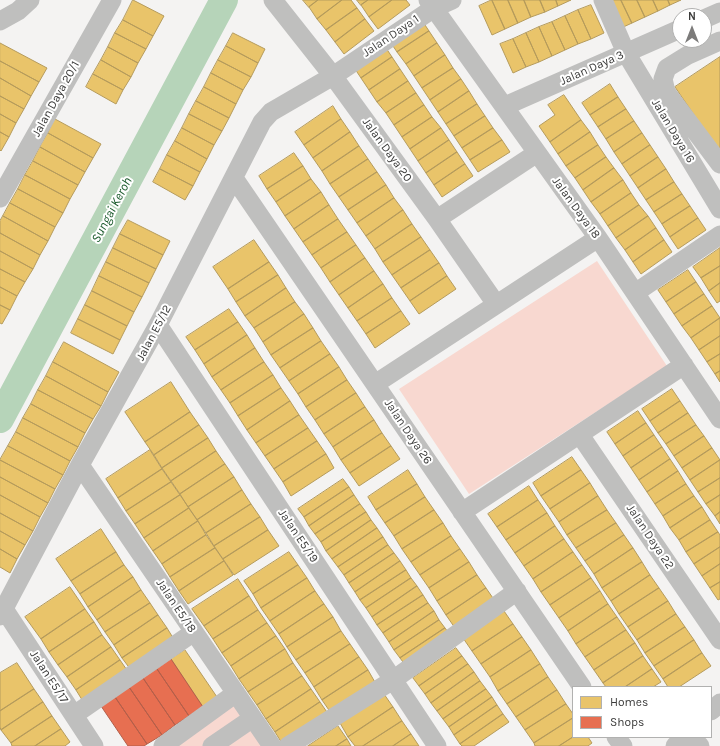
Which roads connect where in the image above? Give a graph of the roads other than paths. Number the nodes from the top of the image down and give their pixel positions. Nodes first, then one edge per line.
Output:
1 (22, 0) edge
2 (30, 0) edge
3 (112, 0) edge
4 (273, 0) edge
5 (452, 0) edge
6 (603, 0) edge
7 (431, 4) edge
8 (0, 9) edge
9 (0, 21) edge
10 (672, 41) edge
11 (677, 48) edge
12 (626, 53) junction
13 (333, 76) junction
14 (505, 106) junction
15 (537, 153) junction
16 (720, 164) edge
17 (234, 178) junction
18 (0, 198) edge
19 (720, 209) edge
20 (437, 219) junction
21 (720, 236) edge
22 (598, 238) junction
23 (635, 293) junction
24 (496, 304) junction
25 (158, 325) junction
26 (684, 365) junction
27 (375, 384) junction
28 (720, 419) edge
29 (580, 435) junction
30 (80, 465) junction
31 (462, 512) junction
32 (517, 591) junction
33 (2, 612) edge
34 (194, 632) junction
35 (720, 640) edge
36 (393, 680) junction
37 (581, 686) edge
38 (236, 693) junction
39 (720, 702) edge
40 (712, 710) edge
41 (74, 716) junction
42 (252, 718) junction
43 (683, 738) edge
44 (692, 738) edge
45 (94, 746) edge
46 (163, 746) edge
47 (212, 746) edge
48 (272, 746) edge
49 (288, 746) edge
50 (437, 746) edge
51 (675, 746) edge
52 (700, 746) edge

1 - 8 street
2 - 9 street
3 - 18 street, Jalan Daya 20/1
4 - 13 street, Jalan Daya 20
5 - 7 street, Jalan Daya 1
6 - 12 street
7 - 13 street, Jalan Daya 1
7 - 14 street, Jalan Daya 18
10 - 12 street, Jalan Daya 3
11 - 16 street
12 - 14 street, Jalan Daya 3
12 - 19 street, Jalan Daya 16
13 - 17 street, Jalan E5/12
13 - 20 street, Jalan Daya 20
14 - 15 street, Jalan Daya 18
15 - 20 street
15 - 22 street, Jalan Daya 18
17 - 25 street, Jalan E5/12
17 - 27 street, Jalan Daya 26
20 - 24 street, Jalan Daya 20
21 - 23 street
22 - 23 street, Jalan Daya 18
22 - 24 street
23 - 26 street, Jalan Daya 18
24 - 27 street
25 - 30 street, Jalan E5/12
25 - 36 street, Jalan E5/19
26 - 28 street, Jalan Daya 18
26 - 29 street
27 - 31 street, Jalan Daya 26
29 - 31 street
29 - 35 street, Jalan Daya 22
30 - 33 street, Jalan E5/12
30 - 34 street, Jalan E5/18
31 - 32 street, Jalan Daya 26
32 - 36 street
32 - 37 street, Jalan Daya 26
33 - 41 street, Jalan E5/17
34 - 38 street, Jalan E5/18
34 - 41 street
36 - 49 street
36 - 50 street, Jalan E5/19
38 - 42 street, Jalan E5/18
38 - 46 street
39 - 40 street
41 - 45 street, Jalan E5/17
42 - 47 street
42 - 48 street, Jalan E5/18
43 - 51 street
44 - 52 street

